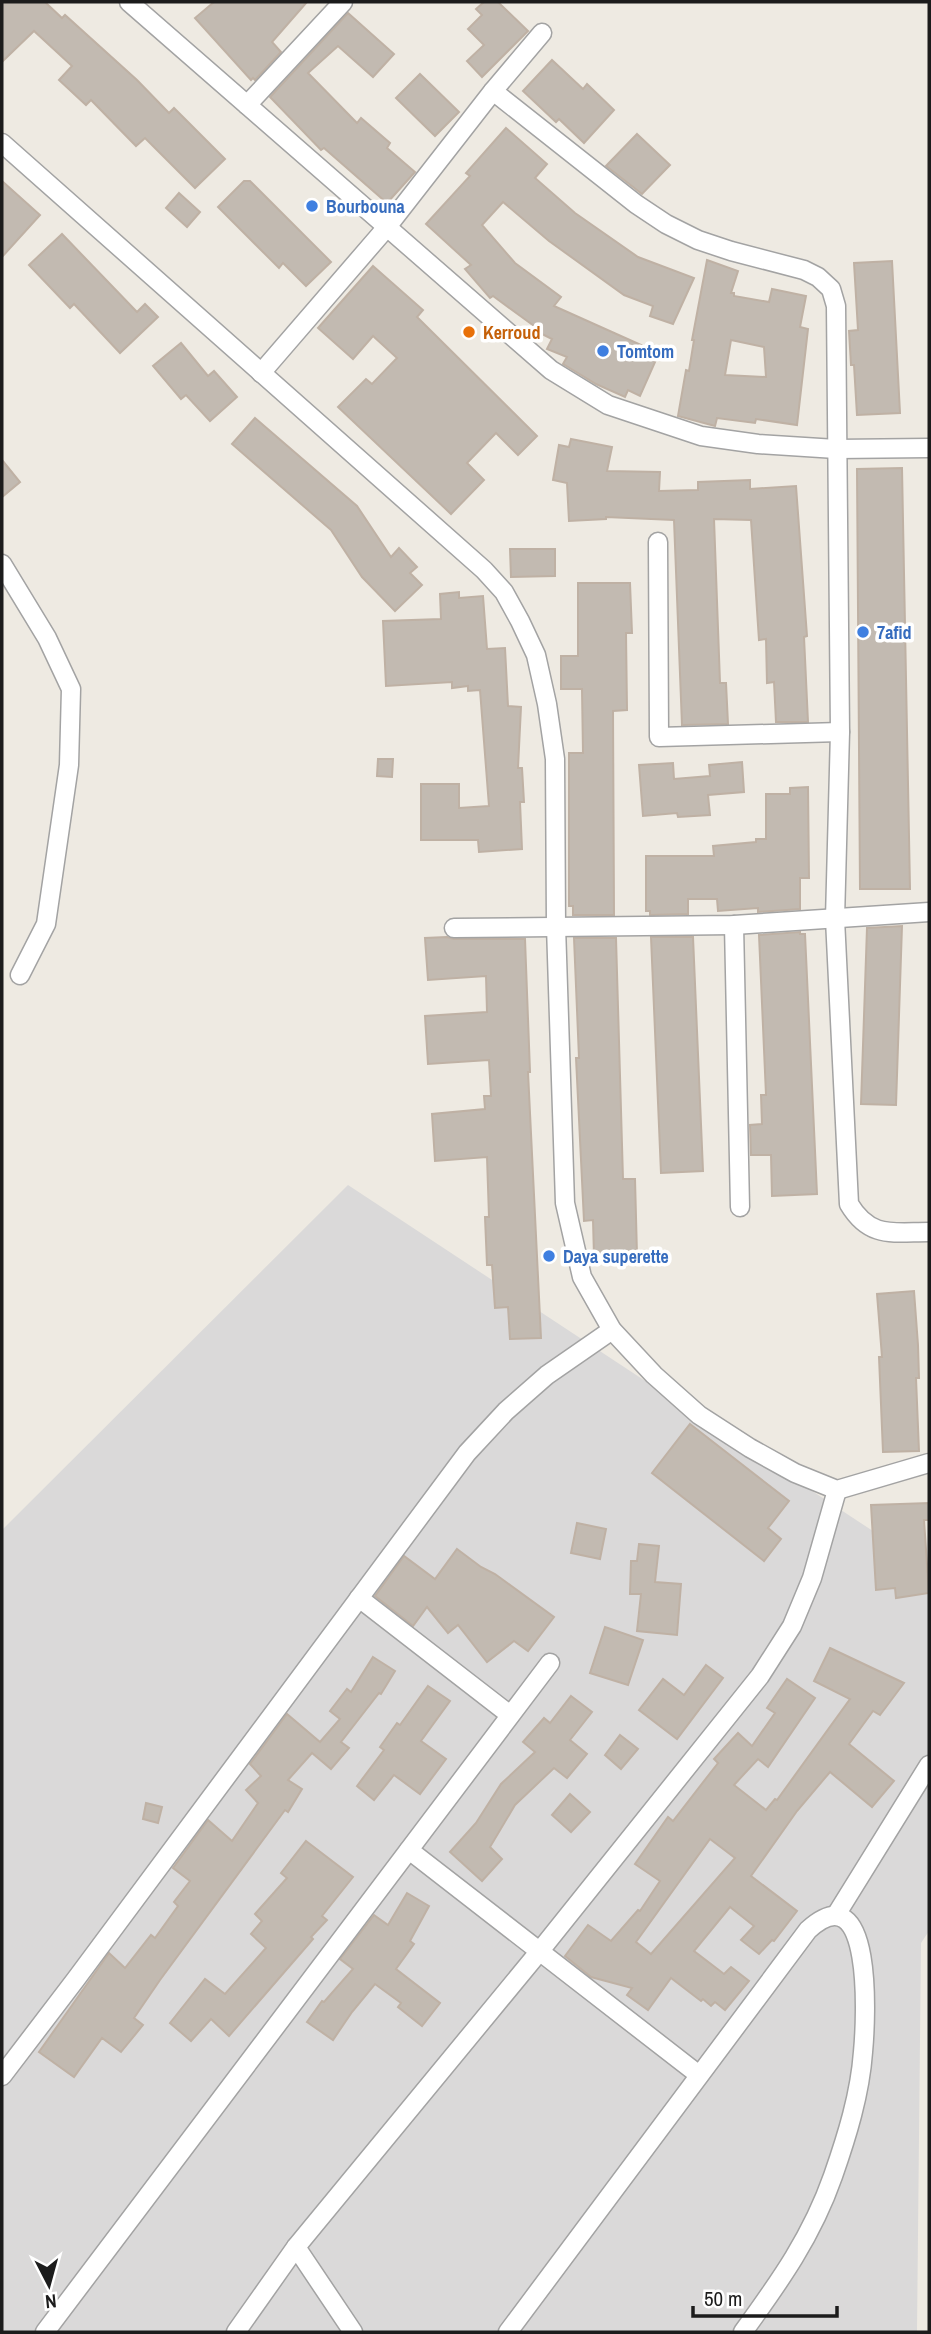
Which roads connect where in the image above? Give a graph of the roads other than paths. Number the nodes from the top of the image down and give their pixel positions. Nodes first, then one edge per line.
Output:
1 (129, 2) edge
2 (344, 2) edge
3 (542, 33) dead end
4 (493, 91) junction
5 (247, 105) junction
6 (2, 143) edge
7 (387, 227) junction
8 (261, 373) junction
9 (929, 448) edge
10 (836, 449) junction
11 (658, 542) dead end
12 (2, 564) edge
13 (840, 732) junction
14 (929, 912) edge
15 (835, 919) junction
16 (734, 925) junction
17 (556, 926) junction
18 (454, 928) dead end
19 (20, 975) dead end
20 (740, 1207) dead end
21 (929, 1232) edge
22 (612, 1330) junction
23 (929, 1463) edge
24 (837, 1490) junction
25 (359, 1598) junction
26 (550, 1663) dead end
27 (510, 1715) junction
28 (929, 1765) edge
29 (409, 1850) junction
30 (836, 1915) junction
31 (539, 1952) junction
32 (699, 2075) junction
33 (2, 2076) edge
34 (296, 2247) junction
35 (45, 2332) edge
36 (236, 2332) edge
37 (353, 2332) edge
38 (508, 2332) edge
39 (743, 2332) edge

1 - 5 street
2 - 5 street
3 - 4 street
4 - 7 street
4 - 10 street
5 - 7 street
6 - 8 street
7 - 8 street
7 - 10 street
8 - 17 street
9 - 10 street
10 - 13 street
11 - 13 street
12 - 19 street
13 - 15 street
14 - 15 street
15 - 16 street
15 - 21 street
16 - 17 street
16 - 20 street
17 - 18 street
17 - 22 street
22 - 24 street
22 - 25 street
23 - 24 street
24 - 31 street
25 - 27 street
25 - 33 street
26 - 27 street
27 - 29 street
28 - 30 street
29 - 31 street
29 - 35 street
30 - 32 street
30 - 39 street
31 - 32 street
31 - 34 street
32 - 38 street
34 - 36 street
34 - 37 street

